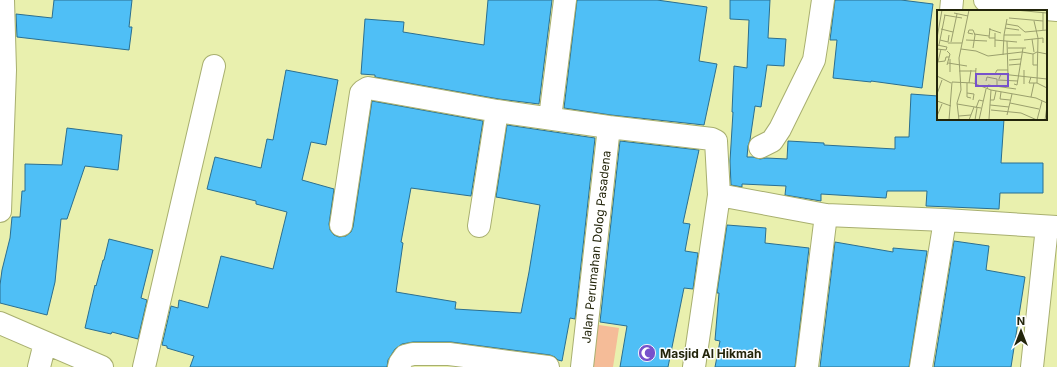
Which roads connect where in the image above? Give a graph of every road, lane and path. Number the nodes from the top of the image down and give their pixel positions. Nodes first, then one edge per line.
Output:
1 (3, 0) edge
2 (565, 0) edge
3 (823, 0) edge
4 (952, 0) edge
5 (985, 0) edge
6 (1050, 6) edge
7 (951, 10) edge
8 (214, 66) dead end
9 (497, 110) junction
10 (550, 118) junction
11 (609, 127) junction
12 (760, 147) dead end
13 (719, 195) junction
14 (0, 211) edge
15 (826, 215) junction
16 (944, 220) junction
17 (341, 225) dead end
18 (479, 226) dead end
19 (1052, 227) edge
20 (0, 323) edge
21 (45, 343) junction
22 (402, 362) edge
23 (38, 367) edge
24 (102, 367) edge
25 (144, 367) edge
26 (548, 367) edge
27 (582, 367) edge
28 (694, 367) edge
29 (807, 367) edge
30 (921, 367) edge
31 (1032, 367) edge

1 - 14 street
2 - 10 street
3 - 12 street
4 - 7 street
5 - 6 street
8 - 25 street
9 - 10 street
9 - 17 street
9 - 18 street
10 - 11 street
11 - 13 street
11 - 27 street, Jalan Perumahan Dolog Pasadena
13 - 15 street
13 - 28 street
15 - 16 street
15 - 29 street
16 - 19 street
16 - 30 street
19 - 31 street
20 - 21 street
21 - 23 street
21 - 24 street
22 - 26 street

